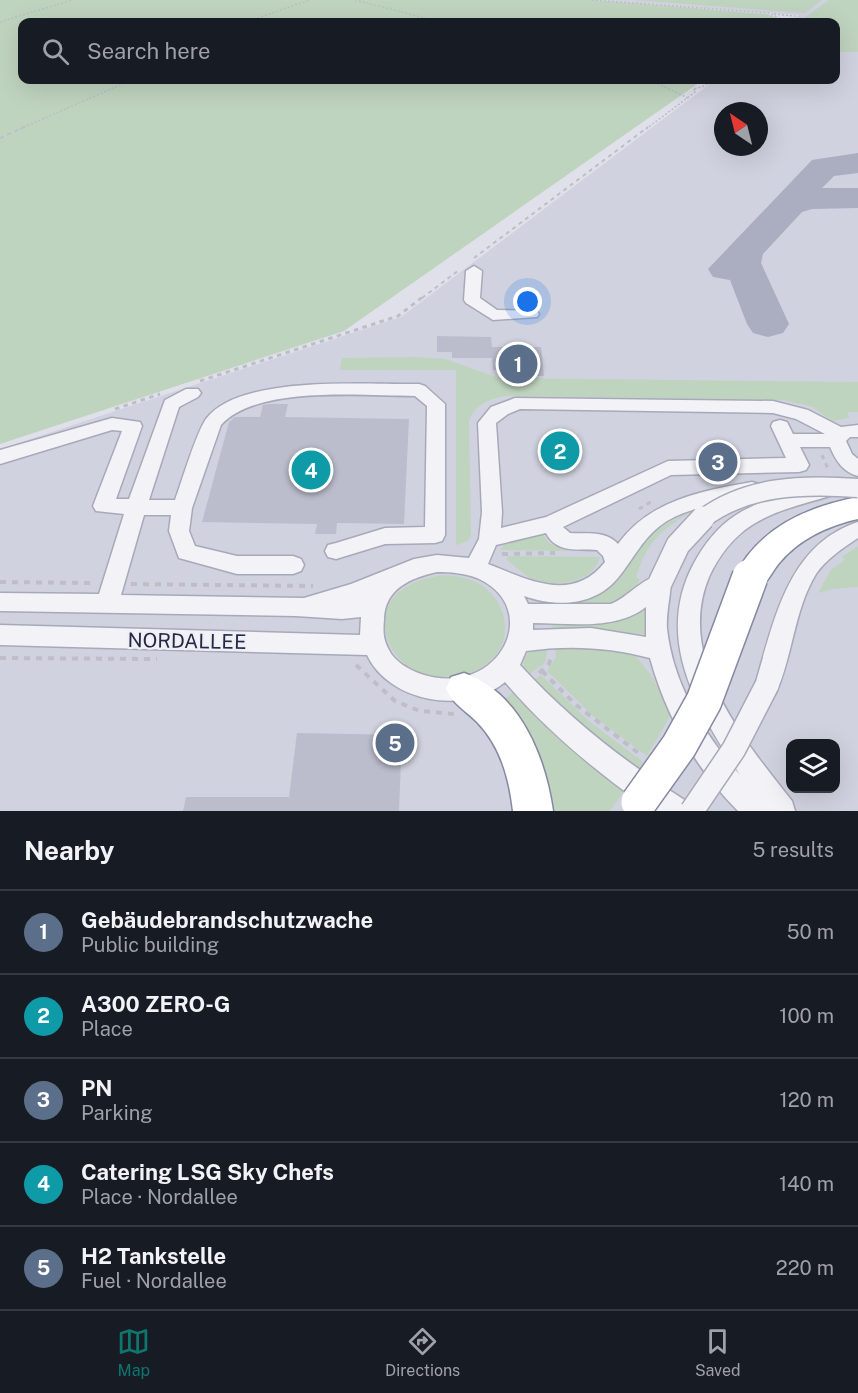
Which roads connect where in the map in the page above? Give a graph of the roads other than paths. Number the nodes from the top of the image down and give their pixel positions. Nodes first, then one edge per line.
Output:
1 (470, 266) road end
2 (531, 314) dead end
3 (192, 388) road end
4 (845, 436) edge
5 (0, 457) edge
6 (858, 469) edge
7 (858, 486) edge
8 (136, 507) junction
9 (182, 508) junction
10 (858, 508) edge
11 (551, 524) junction
12 (858, 530) edge
13 (496, 547) junction
14 (336, 551) dead end
15 (616, 564) junction
16 (293, 565) dead end
17 (480, 569) junction
18 (409, 570) junction
19 (660, 583) junction
20 (109, 594) junction
21 (0, 603) edge
22 (373, 606) junction
23 (297, 607) junction
24 (520, 614) junction
25 (0, 635) edge
26 (520, 642) junction
27 (373, 645) junction
28 (660, 651) junction
29 (514, 675) junction
30 (476, 698) junction
31 (533, 811) edge
32 (634, 811) edge
33 (676, 811) edge
34 (692, 811) edge
35 (757, 811) edge
36 (783, 811) edge

1 - 2 street
3 - 8 street
4 - 6 street
4 - 11 street
4 - 13 street
5 - 8 street
7 - 15 street
7 - 19 street, bridge
7 - 36 street
8 - 9 street
8 - 20 street
9 - 14 street
9 - 16 street
10 - 32 highway, bridge
11 - 13 street
11 - 15 street
12 - 34 street, bridge
13 - 17 street
15 - 17 street
17 - 18 street
17 - 24 street
18 - 22 street
18 - 23 street, NORDALLEE
19 - 24 street
19 - 28 street
20 - 21 street, NORDALLEE
20 - 23 street, NORDALLEE
22 - 23 street, NORDALLEE
22 - 27 street
24 - 26 street
25 - 27 street, NORDALLEE
26 - 28 street
26 - 29 street
27 - 30 street
28 - 35 street
29 - 30 street
29 - 33 street
30 - 31 highway

